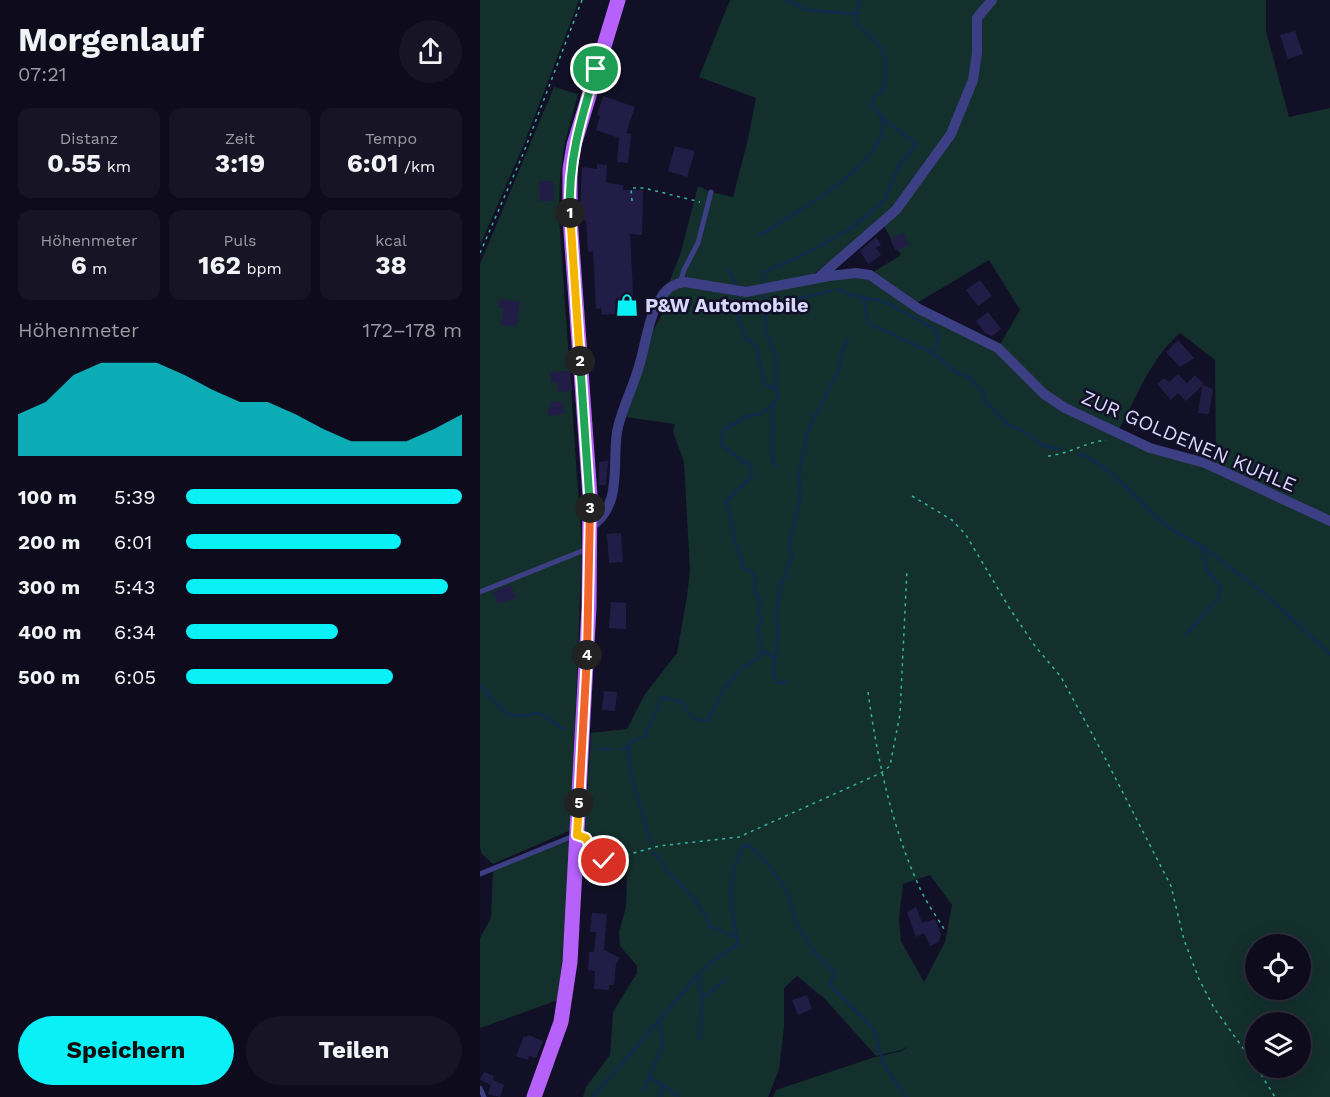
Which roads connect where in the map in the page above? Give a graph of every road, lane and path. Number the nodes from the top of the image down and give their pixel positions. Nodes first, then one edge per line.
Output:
1 (582, 0) edge
2 (618, 0) edge
3 (992, 0) edge
4 (711, 192) dead end
5 (632, 201) dead end
6 (708, 204) junction
7 (480, 253) edge
8 (817, 278) junction
9 (680, 283) junction
10 (1131, 440) junction
11 (1048, 456) dead end
12 (912, 496) dead end
13 (1330, 521) edge
14 (591, 526) junction
15 (591, 548) junction
16 (907, 569) dead end
17 (480, 592) edge
18 (868, 692) dead end
19 (881, 772) junction
20 (577, 835) junction
21 (480, 868) edge
22 (488, 870) junction
23 (480, 874) edge
24 (946, 932) dead end
25 (1245, 1052) edge
26 (1263, 1078) edge
27 (480, 1088) edge
28 (484, 1097) edge
29 (534, 1097) edge
30 (1275, 1097) edge

1 - 7 path
2 - 14 main road
3 - 8 street
4 - 6 lane
5 - 6 path
6 - 9 lane
8 - 9 street, ZUR GOLDENEN KUHLE
8 - 10 street, ZUR GOLDENEN KUHLE
9 - 14 street
10 - 11 path
10 - 13 street, ZUR GOLDENEN KUHLE
12 - 25 path
14 - 15 main road
15 - 17 lane
15 - 20 main road
16 - 19 path
18 - 19 path
19 - 20 path
19 - 24 path
20 - 22 lane
20 - 29 main road
21 - 22 lane
22 - 23 lane
26 - 30 path
27 - 28 lane

